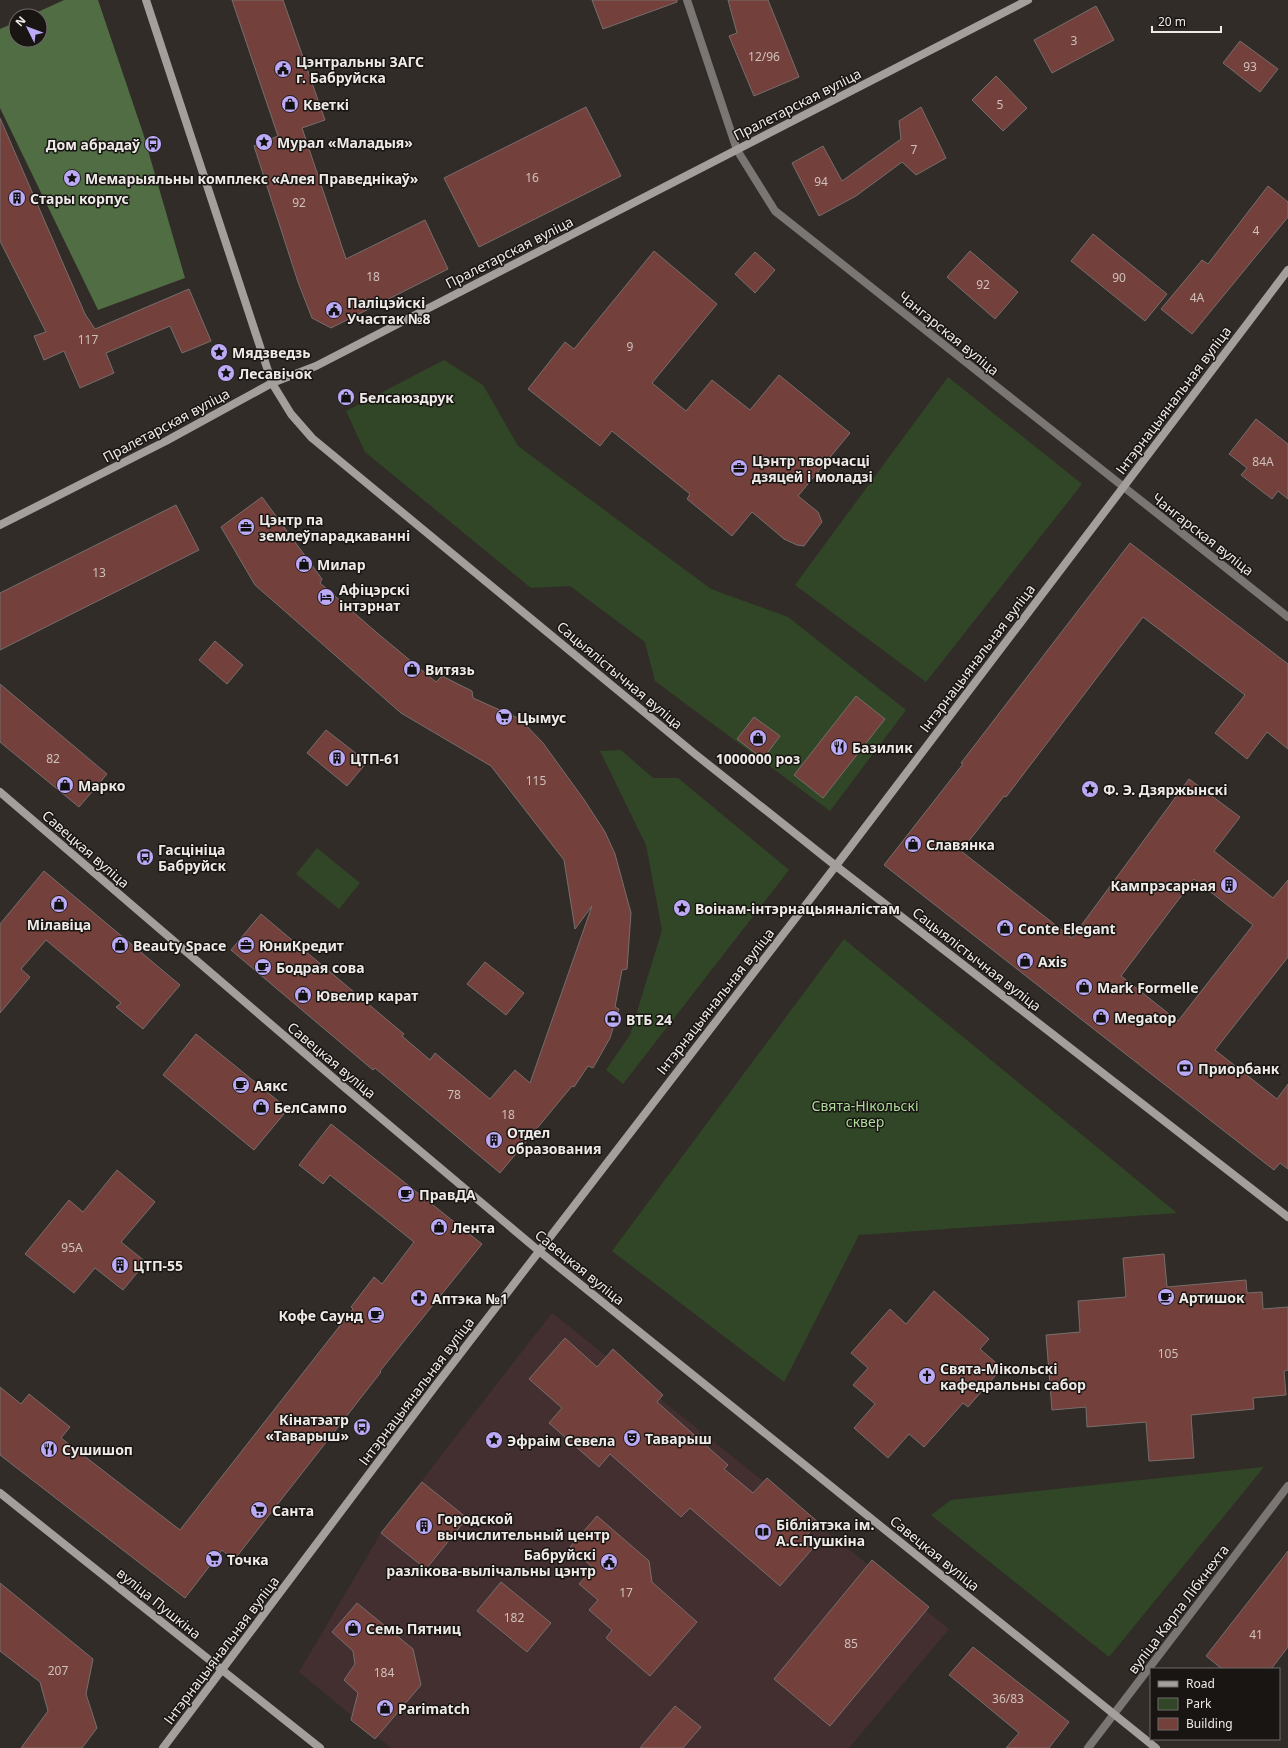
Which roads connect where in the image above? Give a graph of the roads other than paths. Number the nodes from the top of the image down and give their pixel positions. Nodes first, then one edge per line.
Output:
1 (146, 0) edge
2 (687, 0) edge
3 (1028, 0) edge
4 (737, 150) junction
5 (1288, 270) edge
6 (272, 382) junction
7 (1123, 487) junction
8 (0, 525) edge
9 (1288, 617) edge
10 (0, 792) edge
11 (836, 866) junction
12 (1288, 1217) edge
13 (539, 1251) junction
14 (1288, 1486) edge
15 (0, 1493) edge
16 (221, 1669) junction
17 (1114, 1714) junction
18 (163, 1748) edge
19 (320, 1748) edge
20 (1088, 1748) edge
21 (1156, 1748) edge

1 - 6 street, Сацыялістычная вуліца
2 - 4 street, Чангарская вуліца
3 - 4 street, Пралетарская вуліца
4 - 6 street, Пралетарская вуліца
4 - 7 street, Чангарская вуліца
5 - 7 street, Інтэрнацыянальная вуліца
6 - 8 street, Пралетарская вуліца
6 - 11 street, Сацыялістычная вуліца
7 - 9 street, Чангарская вуліца
7 - 11 street, Інтэрнацыянальная вуліца
10 - 13 street, Савецкая вуліца
11 - 12 street, Сацыялістычная вуліца
11 - 13 street, Інтэрнацыянальная вуліца
13 - 16 street, Інтэрнацыянальная вуліца
13 - 17 street, Савецкая вуліца
14 - 17 street, вуліца Карла Лібкнехта
15 - 16 street, вуліца Пушкіна
16 - 18 street, Інтэрнацыянальная вуліца
16 - 19 street, вуліца Пушкіна
17 - 20 street, вуліца Карла Лібкнехта
17 - 21 street, Савецкая вуліца

